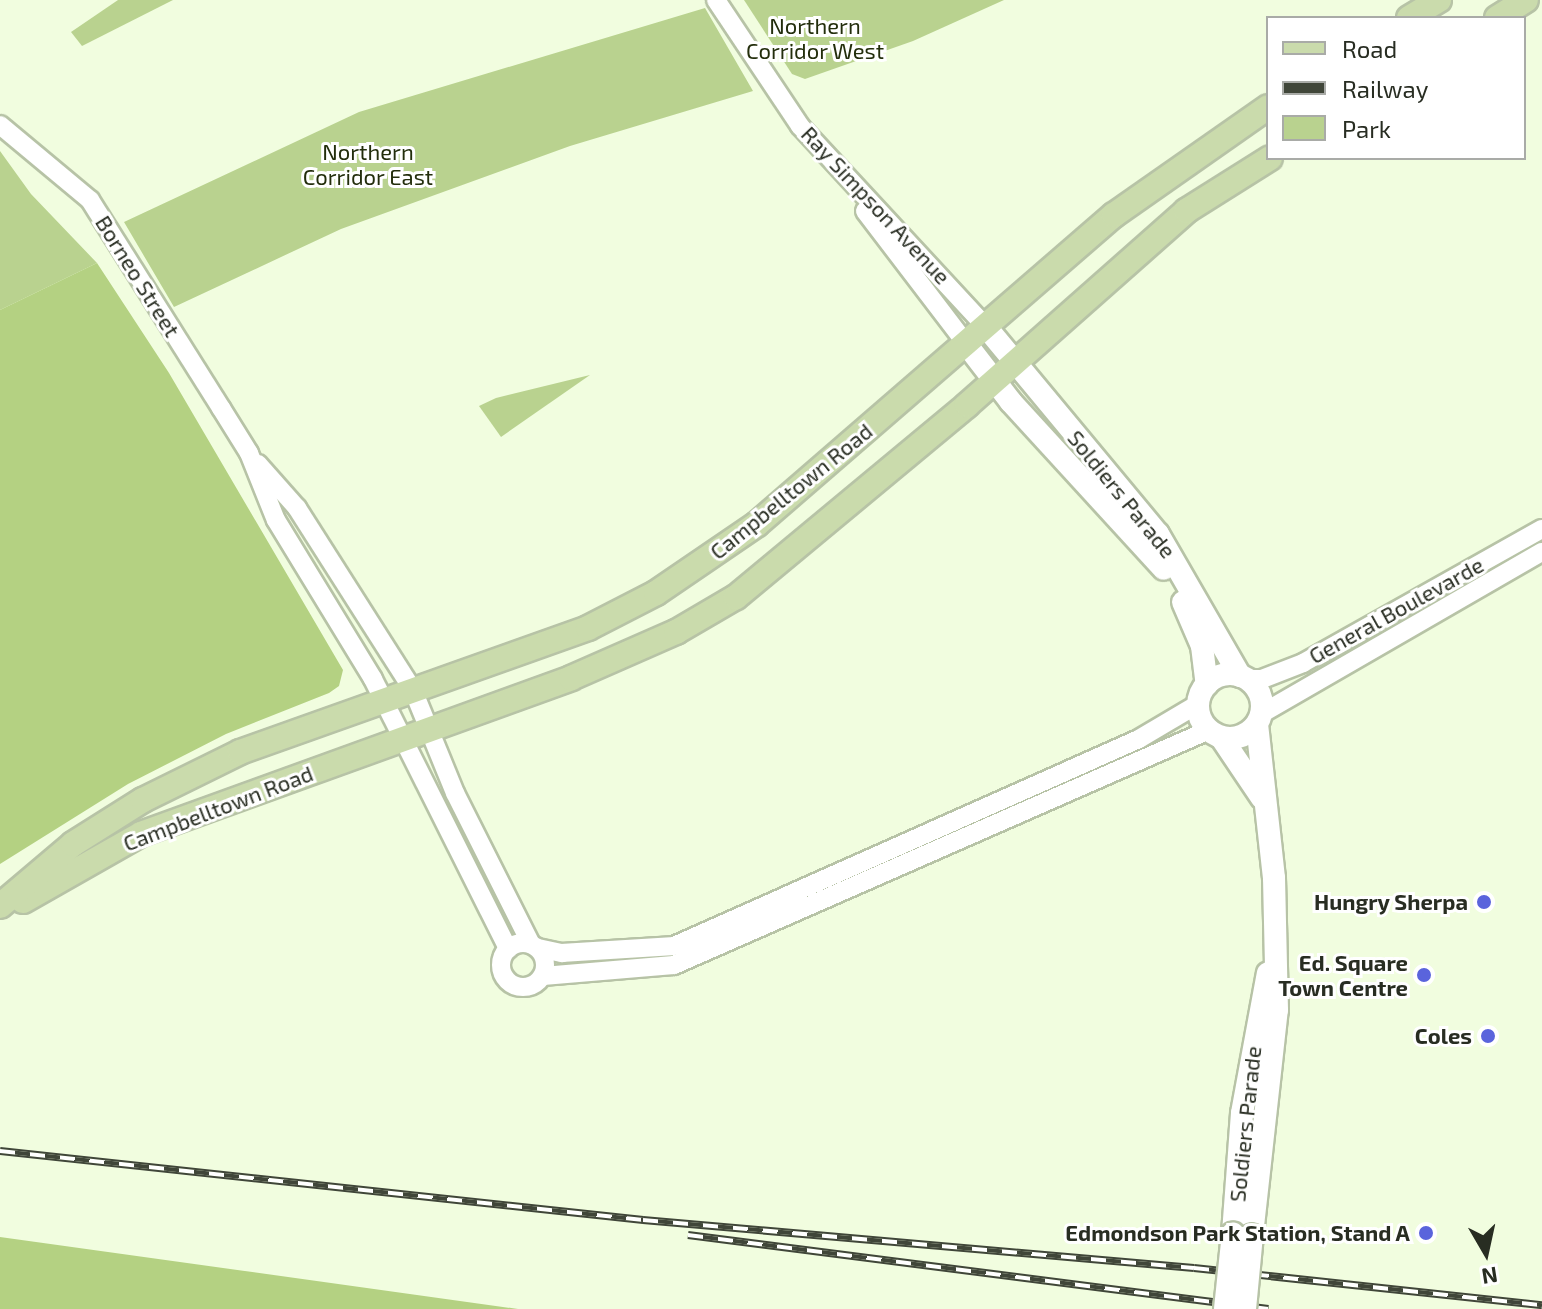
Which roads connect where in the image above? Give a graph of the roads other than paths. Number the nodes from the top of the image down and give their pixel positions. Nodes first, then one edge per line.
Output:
1 (716, 0) edge
2 (1439, 0) edge
3 (1526, 0) edge
4 (1412, 16) edge
5 (1500, 16) edge
6 (1266, 108) edge
7 (0, 125) edge
8 (1267, 160) edge
9 (831, 163) junction
10 (986, 327) junction
11 (967, 345) junction
12 (1014, 362) junction
13 (994, 380) junction
14 (249, 453) junction
15 (1132, 500) junction
16 (1542, 529) edge
17 (1542, 543) edge
18 (1542, 552) edge
19 (1160, 564) junction
20 (1469, 569) junction
21 (1244, 677) junction
22 (413, 690) junction
23 (1202, 694) junction
24 (382, 700) junction
25 (1259, 719) junction
26 (432, 729) junction
27 (1215, 733) junction
28 (402, 740) junction
29 (1263, 799) junction
30 (917, 858) junction
31 (825, 878) junction
32 (0, 906) edge
33 (0, 917) edge
34 (534, 946) junction
35 (508, 949) junction
36 (543, 976) junction
37 (1243, 1234) junction
38 (1225, 1309) edge
39 (1245, 1309) edge

1 - 9 street, Ray Simpson Avenue
2 - 4 main road
3 - 5 main road
6 - 10 main road, Campbelltown Road
7 - 14 street, Borneo Street
8 - 12 main road, Campbelltown Road
9 - 10 street, Ray Simpson Avenue
9 - 11 street
10 - 11 main road, Campbelltown Road
10 - 12 main road, Soldiers Parade
11 - 13 main road, Soldiers Parade
11 - 22 main road, Campbelltown Road
12 - 13 main road, Campbelltown Road
12 - 15 main road, Soldiers Parade
13 - 19 main road, Soldiers Parade
13 - 26 main road, Campbelltown Road
14 - 22 street, Borneo Street
14 - 24 street, Borneo Street
15 - 19 main road
15 - 21 main road, Soldiers Parade
16 - 20 street, General Boulevarde
17 - 20 street
18 - 25 street
19 - 23 main road, Soldiers Parade
20 - 21 street, General Boulevarde
21 - 23 main road
21 - 25 main road
22 - 24 main road, Campbelltown Road
22 - 26 street, Borneo Street
23 - 27 main road
23 - 31 street
24 - 28 street, Borneo Street
24 - 32 main road, Campbelltown Road
25 - 27 main road
25 - 29 main road, Soldiers Parade
26 - 28 main road, Campbelltown Road
26 - 34 street, Borneo Street
27 - 29 main road, Soldiers Parade
27 - 30 street
28 - 33 main road, Campbelltown Road
28 - 35 street, Borneo Street
29 - 37 main road, Soldiers Parade
30 - 31 street
30 - 36 street
31 - 34 street
34 - 35 street
34 - 36 street
35 - 36 street
37 - 38 main road, Soldiers Parade, bridge
37 - 39 main road, Soldiers Parade, bridge

